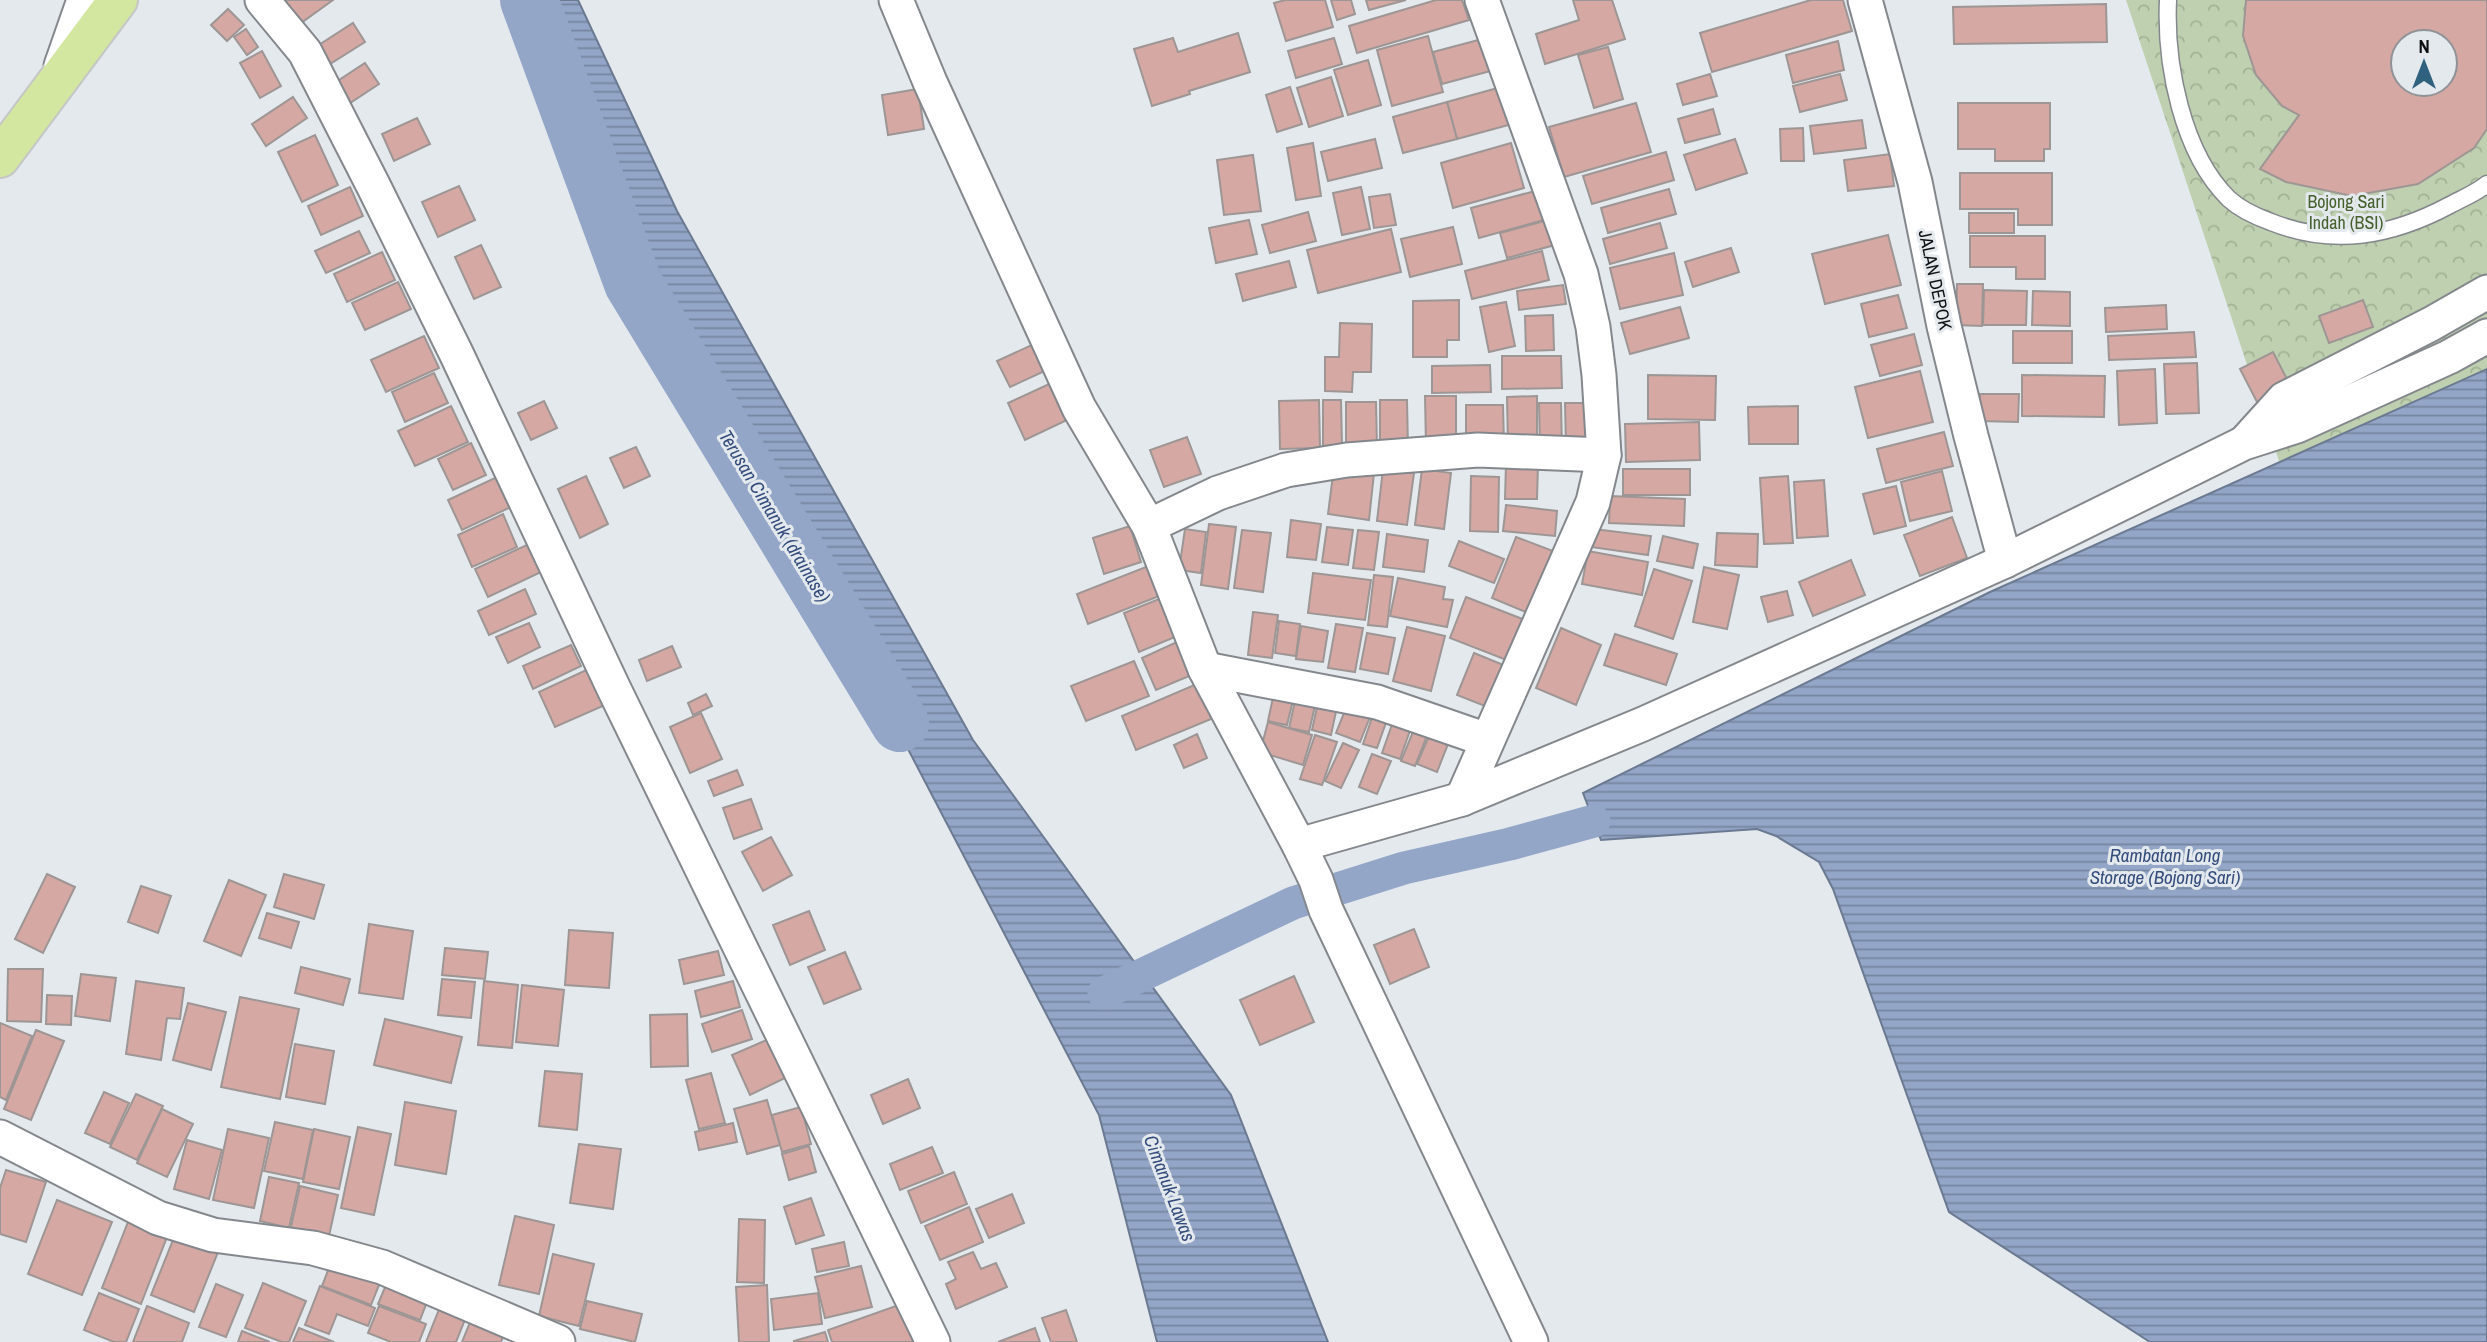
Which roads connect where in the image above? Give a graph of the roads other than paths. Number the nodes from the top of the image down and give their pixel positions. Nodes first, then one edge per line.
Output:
1 (85, 0) edge
2 (118, 0) edge
3 (262, 0) edge
4 (896, 0) edge
5 (1482, 0) edge
6 (1865, 0) edge
7 (2168, 0) edge
8 (52, 92) junction
9 (0, 158) edge
10 (2487, 184) edge
11 (2487, 292) edge
12 (2487, 336) edge
13 (2244, 443) junction
14 (1604, 454) junction
15 (1149, 526) junction
16 (2005, 561) junction
17 (1205, 669) junction
18 (1487, 740) junction
19 (1462, 799) junction
20 (1299, 845) junction
21 (0, 1137) edge
22 (558, 1342) edge
23 (933, 1342) edge
24 (1531, 1342) edge

1 - 8 street
2 - 8 main road
3 - 23 street
4 - 15 street
5 - 14 street
6 - 16 street, JALAN DEPOK
7 - 10 lane
8 - 9 main road
11 - 13 street
12 - 13 street
13 - 16 street
14 - 15 street
14 - 18 street
15 - 17 street
16 - 19 street
17 - 18 street
17 - 20 street
18 - 19 street
19 - 20 street
20 - 24 street
21 - 22 street

